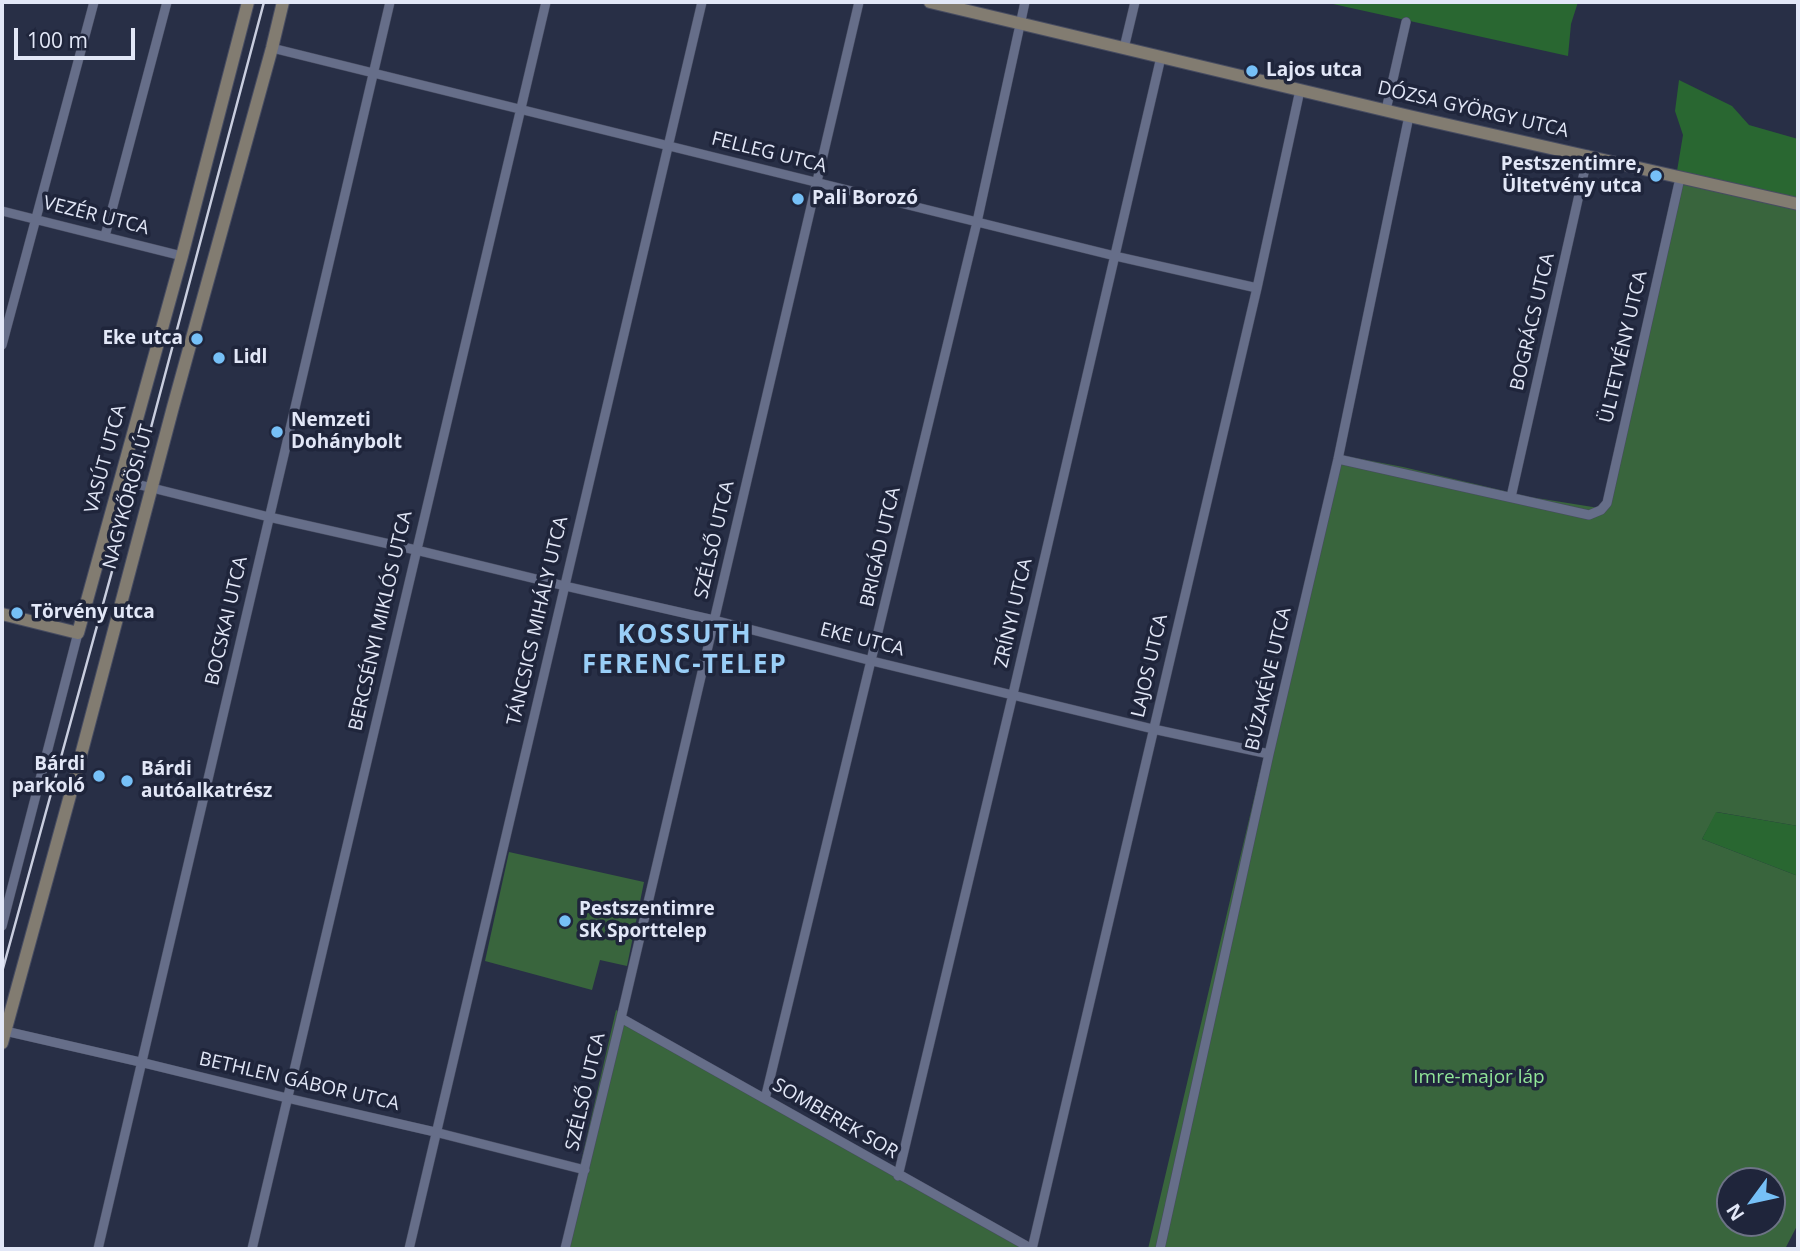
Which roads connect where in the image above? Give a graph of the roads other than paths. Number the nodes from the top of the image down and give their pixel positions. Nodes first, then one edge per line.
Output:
1 (94, 2) edge
2 (167, 2) edge
3 (248, 2) edge
4 (284, 2) edge
5 (390, 2) edge
6 (546, 2) edge
7 (702, 2) edge
8 (859, 2) edge
9 (930, 2) edge
10 (1025, 2) edge
11 (1135, 2) edge
12 (1406, 22) dead end
13 (1020, 23) junction
14 (272, 48) junction
15 (1124, 48) junction
16 (1161, 57) junction
17 (374, 75) junction
18 (1300, 90) junction
19 (521, 110) junction
20 (1386, 110) junction
21 (1409, 116) junction
22 (668, 146) junction
23 (1588, 155) junction
24 (1680, 178) junction
25 (817, 182) junction
26 (1798, 204) edge
27 (2, 211) edge
28 (36, 219) junction
29 (977, 222) junction
30 (105, 236) junction
31 (182, 256) junction
32 (1115, 256) junction
33 (1257, 288) junction
34 (2, 345) edge
35 (1338, 459) junction
36 (120, 480) junction
37 (152, 488) junction
38 (1511, 497) junction
39 (269, 517) junction
40 (416, 550) junction
41 (565, 586) junction
42 (2, 614) edge
43 (714, 620) junction
44 (78, 633) junction
45 (872, 661) junction
46 (1013, 694) junction
47 (1153, 729) junction
48 (1269, 754) junction
49 (2, 926) edge
50 (621, 1018) junction
51 (3, 1037) edge
52 (141, 1062) junction
53 (287, 1098) junction
54 (765, 1099) junction
55 (435, 1132) junction
56 (585, 1170) junction
57 (898, 1176) junction
58 (97, 1249) edge
59 (252, 1249) edge
60 (408, 1249) edge
61 (565, 1249) edge
62 (1032, 1249) edge
63 (1160, 1249) edge

1 - 28 street
2 - 30 street
3 - 31 street, VASÚT UTCA
4 - 14 street, NAGYKŐRÖSI ÚT
5 - 17 street, BOCSKAI UTCA
6 - 19 street, BERCSÉNYI MIKLÓS UTCA
7 - 22 street, TÁNCSICS MIHÁLY UTCA
8 - 25 street, SZÉLSŐ UTCA
9 - 13 street, DÓZSA GYÖRGY UTCA
10 - 13 street, BRIGÁD UTCA
11 - 15 street
12 - 20 street
13 - 15 street, DÓZSA GYÖRGY UTCA
13 - 29 street, BRIGÁD UTCA
14 - 17 street, FELLEG UTCA
14 - 37 street, NAGYKŐRÖSI ÚT
15 - 16 street, DÓZSA GYÖRGY UTCA
16 - 18 street, DÓZSA GYÖRGY UTCA
16 - 32 street, ZRÍNYI UTCA
17 - 19 street, FELLEG UTCA
17 - 39 street, BOCSKAI UTCA
18 - 20 street, DÓZSA GYÖRGY UTCA
18 - 33 street, LAJOS UTCA
19 - 22 street, FELLEG UTCA
19 - 40 street, BERCSÉNYI MIKLÓS UTCA
20 - 21 street, DÓZSA GYÖRGY UTCA
21 - 23 street, DÓZSA GYÖRGY UTCA
21 - 35 street, BÚZAKÉVE UTCA
22 - 25 street, FELLEG UTCA
22 - 41 street, TÁNCSICS MIHÁLY UTCA
23 - 24 street, DÓZSA GYÖRGY UTCA
23 - 38 street, BOGRÁCS UTCA
24 - 26 street, DÓZSA GYÖRGY UTCA
24 - 38 street, ÜLTETVÉNY UTCA
25 - 29 street, FELLEG UTCA
25 - 43 street, SZÉLSŐ UTCA
27 - 28 street, VEZÉR UTCA
28 - 30 street, VEZÉR UTCA
28 - 34 street
29 - 32 street, FELLEG UTCA
29 - 45 street, BRIGÁD UTCA
30 - 31 street, VEZÉR UTCA
31 - 36 street, VASÚT UTCA
32 - 33 street, FELLEG UTCA
32 - 46 street, ZRÍNYI UTCA
33 - 47 street, LAJOS UTCA
35 - 38 street
35 - 48 street, BÚZAKÉVE UTCA
36 - 37 street, EKE UTCA
36 - 44 street, VASÚT UTCA
37 - 39 street, EKE UTCA
37 - 51 street, NAGYKŐRÖSI ÚT
39 - 40 street, EKE UTCA
39 - 52 street, BOCSKAI UTCA
40 - 41 street, EKE UTCA
40 - 53 street, BERCSÉNYI MIKLÓS UTCA
41 - 43 street, EKE UTCA
41 - 55 street, TÁNCSICS MIHÁLY UTCA
42 - 44 street
43 - 45 street, EKE UTCA
43 - 50 street, SZÉLSŐ UTCA
44 - 49 street, VASÚT UTCA
45 - 46 street, EKE UTCA
45 - 54 street, BRIGÁD UTCA
46 - 47 street, EKE UTCA
46 - 57 street, ZRÍNYI UTCA
47 - 48 street, EKE UTCA
47 - 62 street, LAJOS UTCA
48 - 63 street, BÚZAKÉVE UTCA
50 - 54 street, SOMBEREK SOR
50 - 56 street, SZÉLSŐ UTCA
51 - 52 street, BETHLEN GÁBOR UTCA
52 - 53 street, BETHLEN GÁBOR UTCA
52 - 58 street, BOCSKAI UTCA
53 - 55 street, BETHLEN GÁBOR UTCA
53 - 59 street, BERCSÉNYI MIKLÓS UTCA
54 - 57 street, SOMBEREK SOR
55 - 56 street, BETHLEN GÁBOR UTCA
55 - 60 street, TÁNCSICS MIHÁLY UTCA
56 - 61 street, SZÉLSŐ UTCA
57 - 62 street, SOMBEREK SOR

